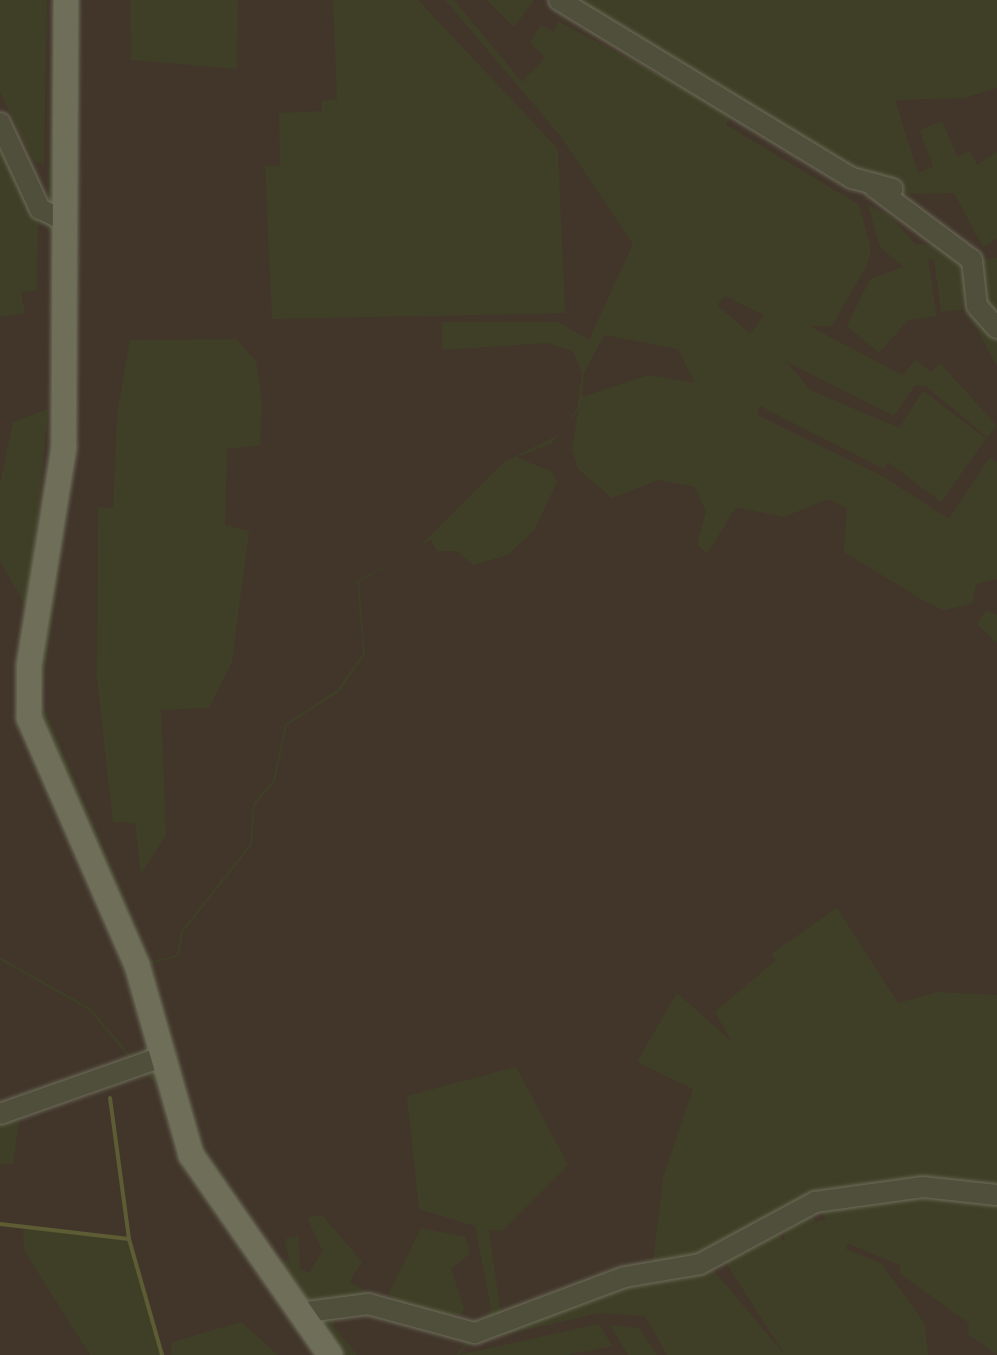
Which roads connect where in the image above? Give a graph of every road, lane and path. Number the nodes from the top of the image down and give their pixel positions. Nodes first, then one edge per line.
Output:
1 (66, 0) edge
2 (559, 0) edge
3 (0, 123) edge
4 (66, 221) junction
5 (997, 328) edge
6 (165, 1056) junction
7 (0, 1114) edge
8 (997, 1195) edge
9 (299, 1313) junction
10 (330, 1355) edge

1 - 4 main road
2 - 5 street
3 - 4 street
4 - 6 main road
6 - 7 street
6 - 9 main road
8 - 9 street
9 - 10 main road

